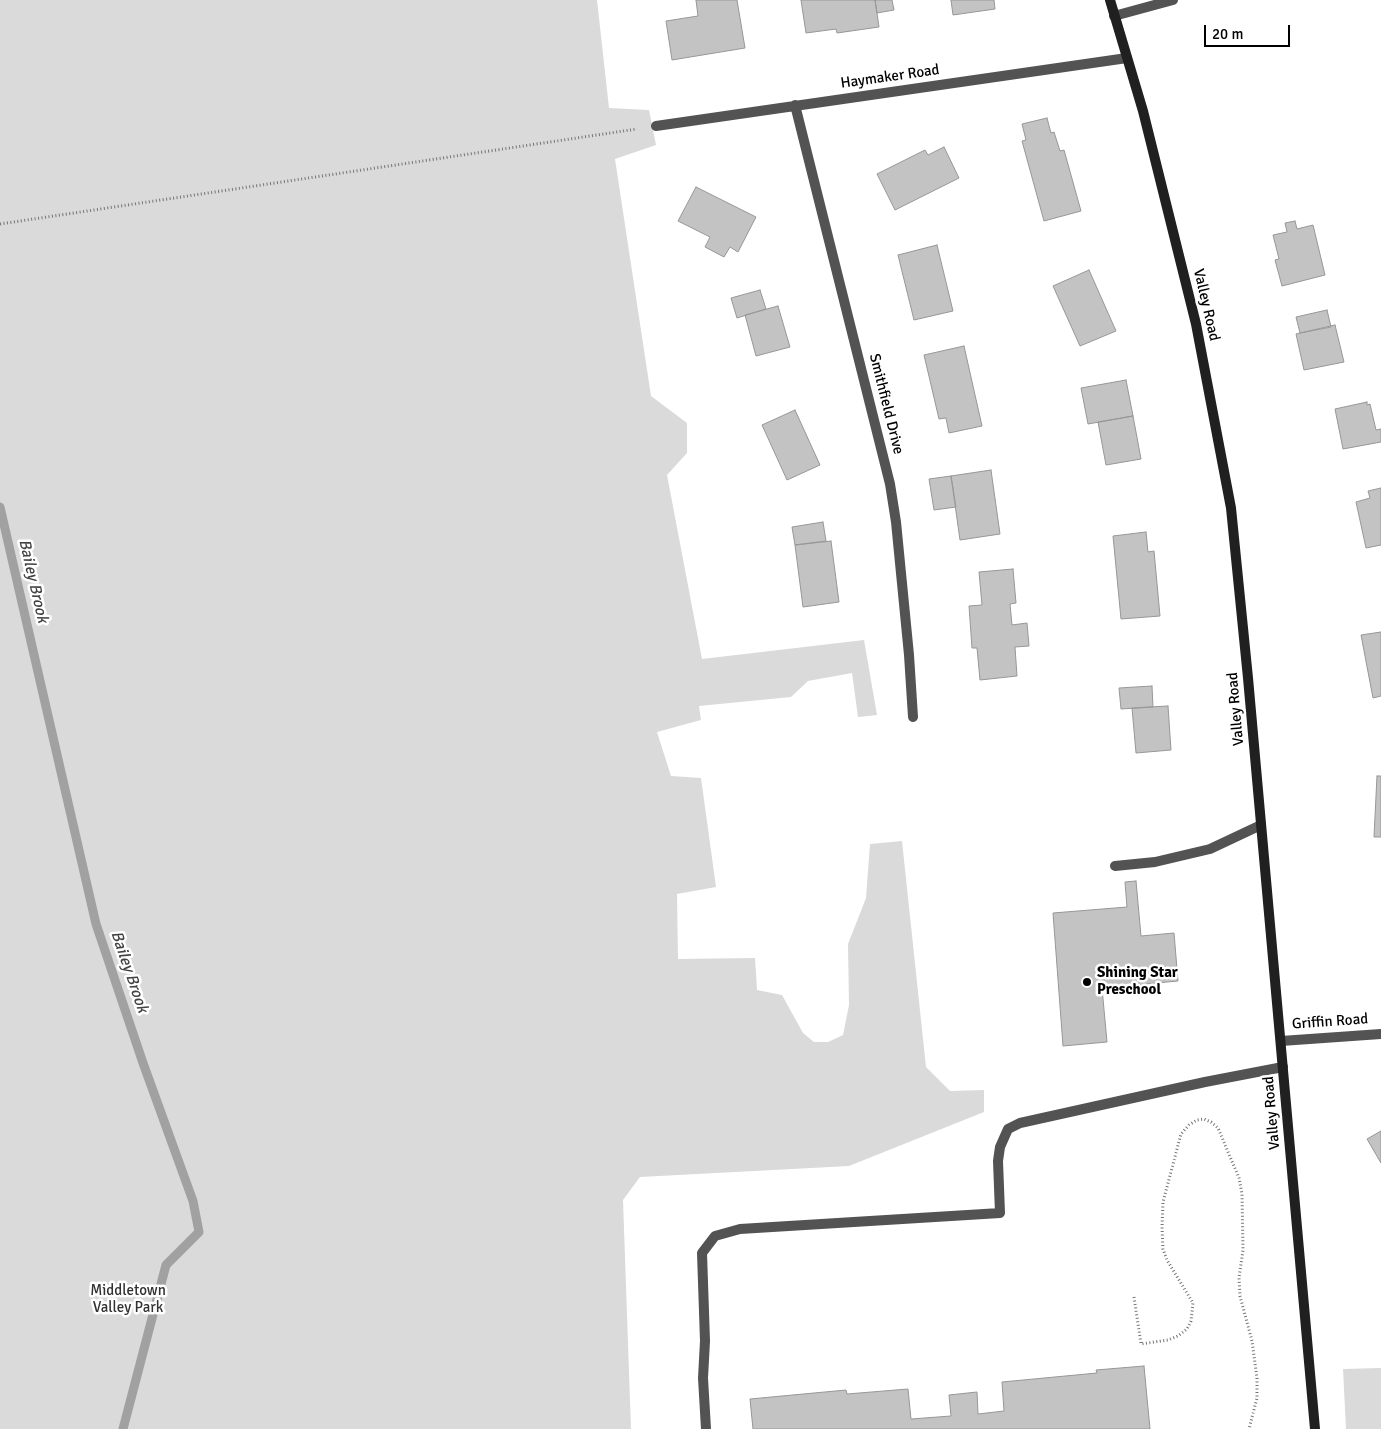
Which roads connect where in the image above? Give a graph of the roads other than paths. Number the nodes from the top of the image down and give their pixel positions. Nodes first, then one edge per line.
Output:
1 (1110, 0) edge
2 (1173, 0) edge
3 (1114, 16) junction
4 (1127, 58) junction
5 (794, 105) junction
6 (656, 126) road end
7 (913, 717) dead end
8 (1261, 825) junction
9 (1115, 866) dead end
10 (1381, 1034) edge
11 (1280, 1040) junction
12 (1283, 1068) junction
13 (706, 1429) edge
14 (1315, 1429) edge

1 - 3 main road, Valley Road
2 - 3 street
3 - 4 main road, Valley Road
4 - 5 street, Haymaker Road
4 - 8 main road, Valley Road
5 - 6 street, Haymaker Road
5 - 7 street, Smithfield Drive
8 - 9 street
8 - 11 main road, Valley Road
10 - 11 street, Griffin Road
11 - 12 main road, Valley Road
12 - 13 street
12 - 14 main road, Valley Road

